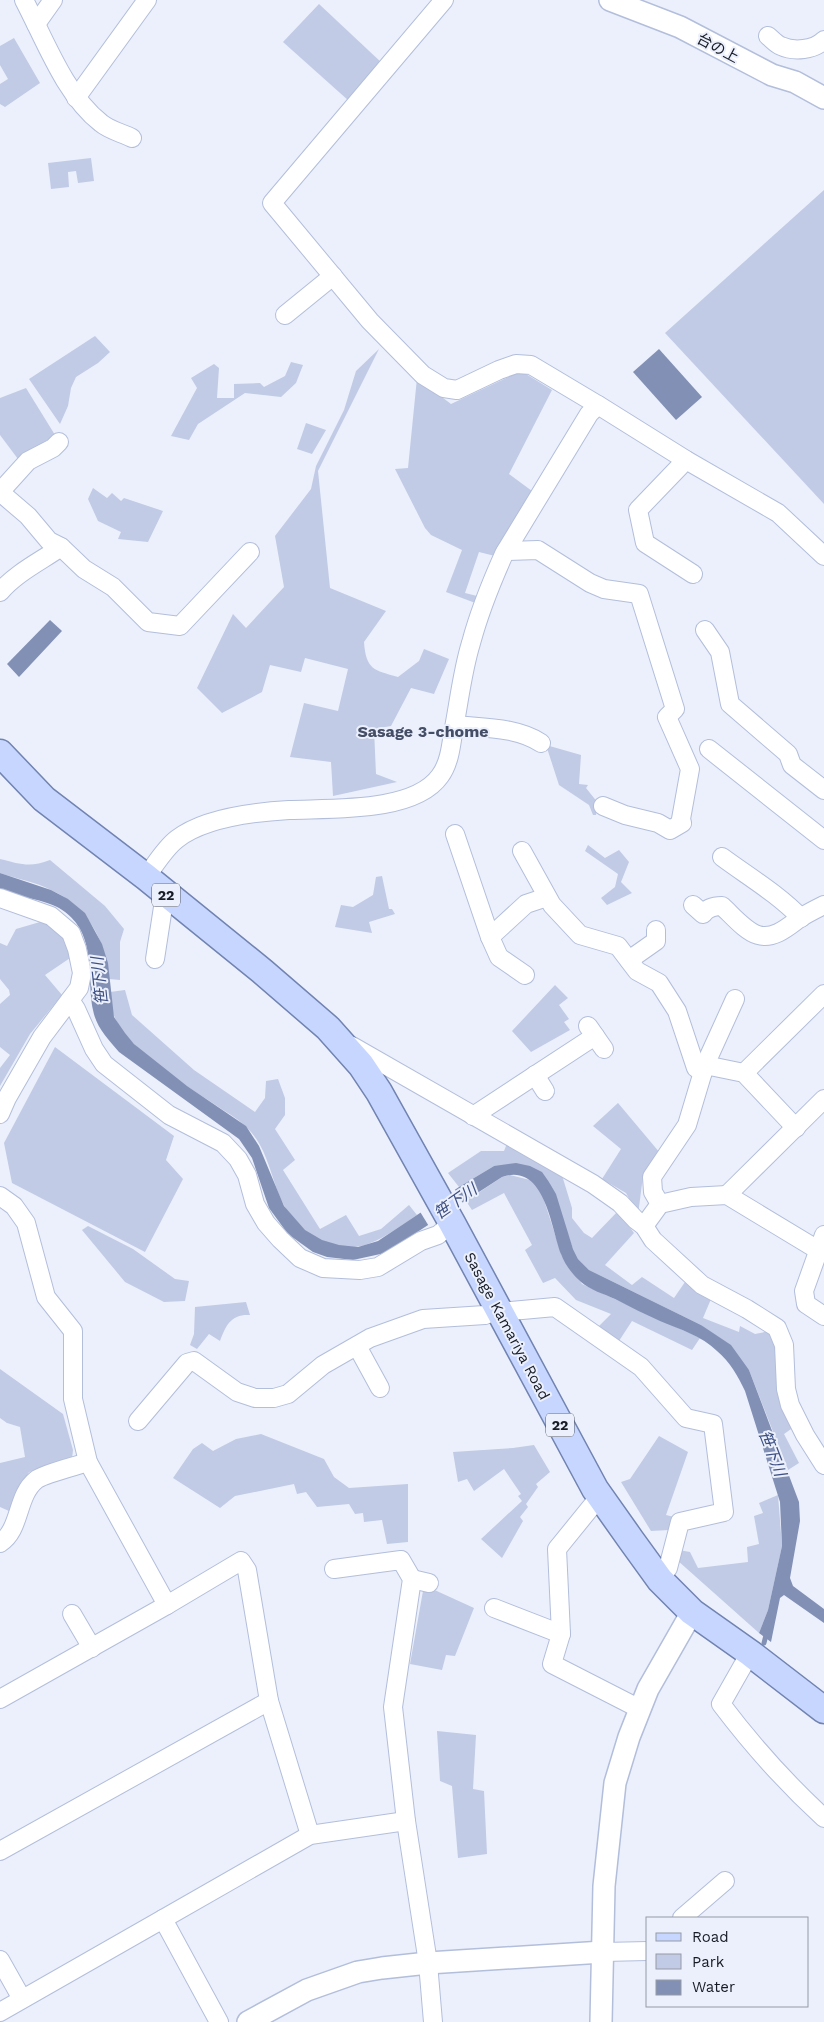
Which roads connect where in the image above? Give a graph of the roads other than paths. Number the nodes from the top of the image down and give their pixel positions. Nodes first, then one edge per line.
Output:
1 (24, 0) edge
2 (53, 0) edge
3 (146, 0) edge
4 (444, 0) edge
5 (610, 0) edge
6 (36, 24) junction
7 (768, 36) dead end
8 (824, 40) edge
9 (76, 98) junction
10 (824, 98) edge
11 (132, 138) dead end
12 (333, 276) junction
13 (285, 315) dead end
14 (598, 405) junction
15 (59, 442) dead end
16 (686, 460) junction
17 (0, 492) edge
18 (61, 547) junction
19 (506, 551) junction
20 (250, 552) dead end
21 (824, 556) edge
22 (694, 574) dead end
23 (0, 592) edge
24 (705, 630) dead end
25 (455, 725) junction
26 (541, 743) dead end
27 (709, 749) dead end
28 (0, 753) edge
29 (824, 790) edge
30 (603, 806) dead end
31 (454, 834) dead end
32 (824, 840) edge
33 (522, 851) dead end
34 (722, 857) dead end
35 (146, 877) junction
36 (165, 894) junction
37 (547, 897) junction
38 (0, 898) edge
39 (692, 905) dead end
40 (824, 905) edge
41 (801, 918) junction
42 (656, 930) dead end
43 (490, 937) junction
44 (155, 959) dead end
45 (629, 960) junction
46 (525, 975) dead end
47 (824, 994) edge
48 (735, 999) dead end
49 (70, 1000) junction
50 (334, 1034) junction
51 (596, 1037) dead end
52 (704, 1068) junction
53 (744, 1074) junction
54 (535, 1075) junction
55 (545, 1091) dead end
56 (824, 1099) edge
57 (0, 1114) edge
58 (473, 1116) junction
59 (796, 1128) junction
60 (727, 1195) junction
61 (0, 1196) edge
62 (660, 1204) junction
63 (452, 1223) junction
64 (644, 1226) junction
65 (821, 1243) edge
66 (498, 1310) junction
67 (824, 1316) edge
68 (357, 1346) junction
69 (380, 1388) dead end
70 (138, 1421) dead end
71 (88, 1462) junction
72 (824, 1465) edge
73 (600, 1496) junction
74 (0, 1543) edge
75 (334, 1569) dead end
76 (412, 1579) junction
77 (660, 1580) junction
78 (429, 1583) dead end
79 (167, 1606) junction
80 (494, 1608) dead end
81 (692, 1612) junction
82 (72, 1614) dead end
83 (561, 1634) junction
84 (92, 1648) junction
85 (750, 1653) junction
86 (0, 1699) edge
87 (269, 1702) junction
88 (640, 1709) junction
89 (824, 1710) edge
90 (824, 1818) edge
91 (406, 1821) junction
92 (310, 1835) junction
93 (0, 1852) edge
94 (725, 1881) dead end
95 (683, 1917) edge
96 (163, 1919) junction
97 (646, 1951) edge
98 (603, 1952) junction
99 (0, 1960) edge
100 (428, 1963) junction
101 (22, 1999) junction
102 (0, 2012) edge
103 (219, 2022) edge
104 (248, 2022) edge
105 (433, 2022) edge
106 (601, 2022) edge

1 - 6 street
2 - 6 street
3 - 9 street
4 - 12 street
5 - 10 street, 台の上
6 - 9 street
7 - 8 street
9 - 11 street
12 - 13 street
12 - 14 street
14 - 16 street
14 - 19 street
15 - 17 street
16 - 21 street
16 - 22 street
17 - 18 street
18 - 20 street
18 - 23 street
19 - 25 street
19 - 30 street
24 - 29 street
25 - 26 street
25 - 35 street
27 - 32 street
28 - 35 main road, 22
31 - 43 street
33 - 37 street
34 - 41 street
35 - 36 main road, 22
36 - 44 street
36 - 50 main road, 22
37 - 43 street
37 - 45 street
38 - 49 street
39 - 41 street
40 - 41 street
42 - 45 street
43 - 46 street
45 - 52 street
47 - 53 street
48 - 52 street
49 - 57 street
49 - 63 street
50 - 58 street
50 - 63 main road, 22
51 - 54 street
52 - 53 street
52 - 62 street
53 - 59 street
54 - 55 street
54 - 58 street
56 - 59 street
58 - 64 street
59 - 60 street
60 - 62 street
60 - 65 street
61 - 71 street
62 - 64 street
63 - 66 main road, Sasage Kamariya Road / 22
64 - 72 street
65 - 67 street
66 - 68 street
66 - 73 main road, Sasage Kamariya Road / 22
66 - 77 street
68 - 69 street
68 - 70 street
71 - 74 street
71 - 79 street
73 - 77 main road, Sasage Kamariya Road / 22
73 - 83 street
75 - 76 street
76 - 78 street
76 - 91 street
77 - 81 main road, Sasage Kamariya Road / 22
79 - 84 street
79 - 87 street
80 - 83 street
81 - 85 main road, Sasage Kamariya Road / 22
81 - 88 street
82 - 84 street
83 - 88 street
84 - 86 street
85 - 89 main road, Sasage Kamariya Road / 22
85 - 90 street
87 - 92 street
87 - 93 street
88 - 98 street
91 - 92 street
91 - 100 street
92 - 96 street
94 - 95 street
96 - 101 street
96 - 103 street
97 - 98 street
98 - 100 street
98 - 106 street
99 - 101 street
100 - 104 street
100 - 105 street
101 - 102 street

